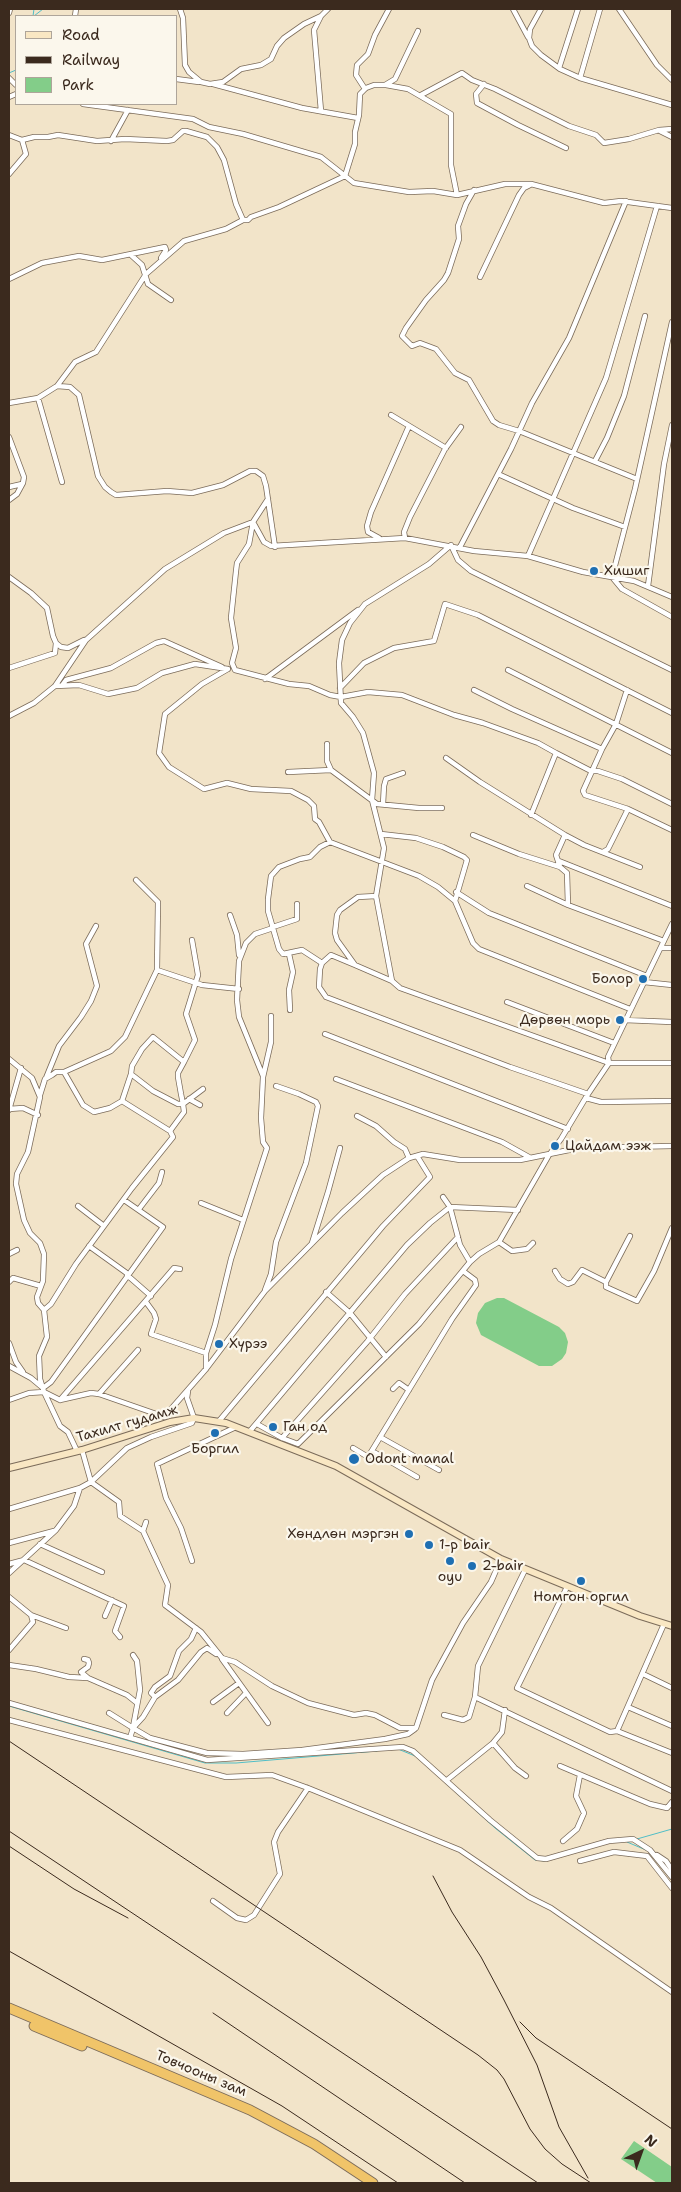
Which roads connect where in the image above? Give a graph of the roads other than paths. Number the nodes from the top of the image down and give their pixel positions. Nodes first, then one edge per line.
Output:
1 (10, 9) edge
2 (180, 9) edge
3 (328, 9) edge
4 (389, 9) edge
5 (513, 9) edge
6 (542, 9) edge
7 (578, 9) edge
8 (600, 9) edge
9 (619, 9) edge
10 (9, 12) edge
11 (321, 16) junction
12 (418, 32) dead end
13 (529, 38) junction
14 (559, 68) junction
15 (580, 78) junction
16 (178, 79) edge
17 (672, 80) edge
18 (200, 82) junction
19 (210, 84) junction
20 (484, 84) junction
21 (385, 86) junction
22 (365, 89) junction
23 (421, 95) junction
24 (90, 105) edge
25 (672, 105) edge
26 (128, 110) junction
27 (321, 111) junction
28 (358, 118) junction
29 (672, 129) edge
30 (659, 130) junction
31 (9, 135) edge
32 (672, 137) edge
33 (22, 140) junction
34 (111, 141) junction
35 (566, 148) dead end
36 (9, 174) edge
37 (346, 176) junction
38 (531, 184) junction
39 (474, 190) junction
40 (457, 194) junction
41 (626, 201) junction
42 (657, 206) junction
43 (672, 208) edge
44 (243, 220) junction
45 (130, 255) junction
46 (158, 263) junction
47 (146, 274) junction
48 (480, 277) dead end
49 (9, 279) edge
50 (171, 300) dead end
51 (645, 316) dead end
52 (672, 322) edge
53 (57, 386) junction
54 (38, 398) junction
55 (9, 403) edge
56 (391, 415) dead end
57 (672, 425) edge
58 (409, 426) junction
59 (461, 427) dead end
60 (519, 431) junction
61 (9, 437) edge
62 (446, 448) junction
63 (573, 454) junction
64 (595, 461) junction
65 (498, 474) junction
66 (637, 479) junction
67 (23, 482) junction
68 (62, 482) dead end
69 (9, 487) edge
70 (553, 498) junction
71 (268, 499) junction
72 (9, 500) edge
73 (253, 522) junction
74 (625, 527) junction
75 (405, 538) junction
76 (382, 539) junction
77 (451, 545) junction
78 (275, 547) junction
79 (460, 547) junction
80 (528, 556) junction
81 (612, 577) junction
82 (9, 578) edge
83 (648, 586) junction
84 (672, 597) edge
85 (365, 604) junction
86 (672, 617) edge
87 (86, 640) junction
88 (56, 643) junction
89 (9, 668) edge
90 (228, 669) junction
91 (235, 670) junction
92 (508, 670) dead end
93 (672, 670) edge
94 (265, 679) junction
95 (63, 684) junction
96 (55, 686) junction
97 (340, 688) junction
98 (474, 690) dead end
99 (627, 690) junction
100 (341, 697) junction
101 (672, 713) edge
102 (9, 716) edge
103 (616, 724) junction
104 (327, 744) dead end
105 (602, 749) junction
106 (672, 753) edge
107 (556, 754) junction
108 (446, 758) dead end
109 (332, 770) junction
110 (591, 771) junction
111 (288, 772) dead end
112 (403, 773) dead end
113 (372, 800) junction
114 (383, 804) junction
115 (672, 804) edge
116 (442, 808) dead end
117 (628, 809) junction
118 (531, 815) junction
119 (672, 830) edge
120 (381, 834) junction
121 (473, 835) dead end
122 (565, 835) junction
123 (330, 842) junction
124 (603, 852) junction
125 (381, 861) junction
126 (559, 861) junction
127 (560, 867) junction
128 (640, 867) dead end
129 (136, 880) dead end
130 (527, 886) dead end
131 (456, 892) junction
132 (376, 896) junction
133 (455, 901) junction
134 (297, 904) dead end
135 (568, 905) junction
136 (672, 906) edge
137 (230, 915) dead end
138 (672, 924) edge
139 (96, 926) dead end
140 (273, 927) junction
141 (192, 940) dead end
142 (664, 941) junction
143 (661, 948) junction
144 (672, 948) edge
145 (289, 954) junction
146 (239, 961) junction
147 (322, 963) junction
148 (355, 965) junction
149 (157, 970) junction
150 (647, 976) junction
151 (392, 981) junction
152 (644, 982) junction
153 (195, 983) junction
154 (672, 985) edge
155 (239, 989) junction
156 (507, 1002) dead end
157 (630, 1009) junction
158 (290, 1010) dead end
159 (271, 1016) dead end
160 (624, 1020) junction
161 (672, 1022) edge
162 (324, 1034) dead end
163 (614, 1043) junction
164 (9, 1058) edge
165 (184, 1062) junction
166 (609, 1063) junction
167 (672, 1063) edge
168 (21, 1068) junction
169 (64, 1072) junction
170 (131, 1074) junction
171 (264, 1077) junction
172 (45, 1079) junction
173 (336, 1079) dead end
174 (276, 1086) dead end
175 (203, 1089) dead end
176 (40, 1096) junction
177 (587, 1096) junction
178 (189, 1099) junction
179 (122, 1101) junction
180 (672, 1101) edge
181 (183, 1104) junction
182 (200, 1105) dead end
183 (9, 1110) edge
184 (38, 1115) junction
185 (357, 1116) dead end
186 (568, 1129) junction
187 (170, 1131) junction
188 (672, 1146) edge
189 (340, 1148) dead end
190 (549, 1155) junction
191 (417, 1156) junction
192 (529, 1157) junction
193 (410, 1158) junction
194 (162, 1172) dead end
195 (443, 1197) dead end
196 (124, 1200) junction
197 (201, 1203) dead end
198 (78, 1206) dead end
199 (450, 1207) junction
200 (139, 1210) junction
201 (518, 1210) junction
202 (243, 1220) junction
203 (104, 1226) junction
204 (672, 1228) edge
205 (630, 1236) dead end
206 (458, 1237) junction
207 (499, 1242) junction
208 (533, 1243) dead end
209 (311, 1244) junction
210 (89, 1246) junction
211 (17, 1250) dead end
212 (9, 1254) edge
213 (470, 1262) junction
214 (180, 1269) dead end
215 (463, 1271) junction
216 (555, 1271) dead end
217 (128, 1275) junction
218 (9, 1282) edge
219 (606, 1282) junction
220 (40, 1286) junction
221 (265, 1291) junction
222 (326, 1292) junction
223 (151, 1296) junction
224 (146, 1302) junction
225 (44, 1310) junction
226 (350, 1313) junction
227 (370, 1336) junction
228 (9, 1343) edge
229 (138, 1350) dead end
230 (206, 1353) junction
231 (386, 1357) junction
232 (9, 1366) edge
233 (206, 1369) junction
234 (25, 1375) junction
235 (44, 1390) junction
236 (188, 1390) junction
237 (393, 1390) dead end
238 (409, 1390) junction
239 (99, 1394) junction
240 (9, 1400) edge
241 (60, 1400) junction
242 (164, 1417) junction
243 (194, 1418) junction
244 (219, 1421) junction
245 (170, 1422) junction
246 (256, 1424) junction
247 (236, 1427) junction
248 (250, 1432) junction
249 (380, 1437) junction
250 (282, 1438) junction
251 (353, 1448) dead end
252 (372, 1450) junction
253 (80, 1451) junction
254 (9, 1468) edge
255 (439, 1470) dead end
256 (417, 1477) dead end
257 (91, 1482) junction
258 (80, 1488) junction
259 (9, 1509) edge
260 (146, 1522) dead end
261 (56, 1530) junction
262 (143, 1531) junction
263 (9, 1543) edge
264 (40, 1544) junction
265 (502, 1559) junction
266 (24, 1560) junction
267 (192, 1561) dead end
268 (9, 1564) edge
269 (525, 1570) junction
270 (102, 1572) dead end
271 (9, 1573) edge
272 (567, 1587) junction
273 (9, 1597) edge
274 (112, 1600) junction
275 (31, 1615) junction
276 (105, 1616) dead end
277 (664, 1624) junction
278 (672, 1626) edge
279 (66, 1628) dead end
280 (196, 1628) junction
281 (120, 1637) dead end
282 (9, 1650) edge
283 (133, 1655) dead end
284 (222, 1658) junction
285 (84, 1659) dead end
286 (9, 1665) edge
287 (643, 1674) junction
288 (88, 1678) junction
289 (238, 1683) junction
290 (672, 1688) edge
291 (246, 1693) junction
292 (155, 1697) junction
293 (475, 1697) junction
294 (213, 1702) dead end
295 (9, 1703) edge
296 (137, 1703) junction
297 (628, 1707) junction
298 (505, 1710) junction
299 (110, 1713) dead end
300 (227, 1713) dead end
301 (444, 1715) dead end
302 (9, 1720) edge
303 (268, 1722) dead end
304 (672, 1726) edge
305 (133, 1728) junction
306 (416, 1728) junction
307 (618, 1731) junction
308 (130, 1738) junction
309 (493, 1743) junction
310 (672, 1754) edge
311 (560, 1766) dead end
312 (580, 1775) junction
313 (526, 1776) dead end
314 (447, 1780) junction
315 (308, 1788) junction
316 (672, 1791) edge
317 (672, 1802) edge
318 (562, 1841) dead end
319 (653, 1853) junction
320 (580, 1861) dead end
321 (672, 1870) edge
322 (672, 1877) edge
323 (672, 1888) edge
324 (213, 1901) dead end
325 (672, 1992) edge
326 (9, 2008) edge
327 (9, 2015) edge
328 (363, 2183) edge
329 (373, 2183) edge

1 - 10 street
2 - 18 street
3 - 11 street
4 - 22 street
5 - 13 street
6 - 13 street
7 - 14 street
8 - 15 street
9 - 17 street
11 - 19 street
11 - 27 street
12 - 21 street
13 - 14 street
14 - 15 street
15 - 25 street
16 - 18 street
18 - 19 street
19 - 27 street
20 - 23 street
20 - 30 street
20 - 35 street
21 - 22 street
21 - 23 street
22 - 28 street
23 - 40 street
24 - 26 street
26 - 34 street
26 - 37 street
27 - 28 street
28 - 37 street
29 - 30 street
30 - 32 street
31 - 33 street
33 - 34 street
33 - 36 street
34 - 44 street
37 - 40 street
37 - 44 street
38 - 39 street
38 - 41 street
38 - 48 street
39 - 40 street
39 - 60 street
41 - 42 street
41 - 60 street
42 - 43 street
42 - 63 street
44 - 46 street
45 - 46 street
45 - 47 street
45 - 49 street
46 - 47 street
47 - 50 street
47 - 53 street
51 - 64 street
52 - 66 street
53 - 54 street
53 - 71 street
54 - 55 street
54 - 68 street
56 - 58 street
57 - 83 street
58 - 62 street
58 - 76 street
59 - 62 street
60 - 63 street
60 - 65 street
61 - 67 street
62 - 75 street
63 - 64 street
63 - 70 street
64 - 66 street
65 - 70 street
65 - 79 street
66 - 74 street
67 - 69 street
67 - 72 street
70 - 74 street
70 - 80 street
71 - 73 street
71 - 78 street
73 - 78 street
73 - 87 street
73 - 91 street
74 - 81 street
75 - 76 street
75 - 77 street
76 - 78 street
77 - 79 street
77 - 85 street
77 - 93 street
79 - 80 street
80 - 81 street
81 - 83 street
81 - 86 street
82 - 88 street
83 - 84 street
85 - 94 street
85 - 97 street
87 - 88 street
87 - 96 street
88 - 89 street
90 - 91 street
90 - 95 street
90 - 95 street
90 - 123 street
91 - 94 street
92 - 103 street
94 - 100 street
95 - 96 street
96 - 102 street
97 - 99 street
97 - 100 street
98 - 105 street
99 - 101 street
99 - 103 street
100 - 107 street
100 - 113 street
103 - 105 street
103 - 106 street
104 - 109 street
105 - 110 street
107 - 110 street
107 - 118 street
108 - 118 street
109 - 111 street
109 - 113 street
110 - 115 street
110 - 117 street
112 - 114 street
113 - 114 street
113 - 120 street
114 - 116 street
117 - 119 street
117 - 124 street
118 - 122 street
120 - 125 street
120 - 131 street
121 - 127 street
122 - 124 street
122 - 126 street
123 - 125 street
123 - 140 street
124 - 128 street
125 - 132 street
125 - 133 street
126 - 127 street
126 - 136 street
127 - 135 street
129 - 149 street
130 - 135 street
131 - 133 street
131 - 150 street
132 - 148 street
132 - 151 street
133 - 157 street
134 - 140 street
135 - 142 street
137 - 146 street
138 - 142 street
139 - 172 street
140 - 145 street
140 - 146 street
141 - 153 street
142 - 143 street
143 - 144 street
143 - 150 street
145 - 147 street
145 - 158 street
146 - 155 street
147 - 148 street
147 - 177 street
148 - 151 street
149 - 153 street
149 - 169 street
150 - 152 street
151 - 166 street
152 - 154 street
152 - 157 street
153 - 155 street
153 - 165 street
155 - 171 street
156 - 163 street
157 - 160 street
159 - 171 street
160 - 161 street
160 - 163 street
162 - 186 street
163 - 166 street
164 - 168 street
165 - 170 street
165 - 181 street
166 - 167 street
166 - 177 street
168 - 176 street
168 - 183 street
169 - 172 street
169 - 179 street
170 - 179 street
170 - 181 street
171 - 202 street
172 - 176 street
173 - 192 street
174 - 221 street
175 - 178 street
176 - 184 street
177 - 180 street
177 - 186 street
178 - 181 street
178 - 182 street
179 - 187 street
181 - 187 street
183 - 184 street
184 - 220 street
185 - 193 street
186 - 190 street
187 - 196 street
188 - 190 street
189 - 209 street
190 - 192 street
190 - 201 street
191 - 192 street
191 - 193 street
191 - 222 street
193 - 209 street
194 - 200 street
195 - 199 street
196 - 200 street
196 - 203 street
197 - 202 street
198 - 203 street
199 - 201 street
199 - 206 street
199 - 226 street
200 - 217 street
201 - 207 street
202 - 230 street
203 - 210 street
204 - 219 street
205 - 219 street
206 - 213 street
206 - 227 street
207 - 208 street
207 - 213 street
209 - 221 street
210 - 217 street
210 - 225 street
211 - 212 street
213 - 215 street
214 - 223 street
215 - 231 street
215 - 238 street
216 - 219 street
217 - 223 street
217 - 235 street
218 - 220 street
220 - 225 street
221 - 233 street
222 - 226 street
222 - 244 street
223 - 224 street
224 - 230 street
224 - 241 street
225 - 235 street
226 - 227 street
226 - 246 street
227 - 231 street
227 - 250 street
228 - 234 street
229 - 239 street
230 - 233 street
231 - 250 street
232 - 234 street
233 - 236 street
234 - 235 street
235 - 240 street
235 - 241 street
235 - 253 street
236 - 242 street
236 - 243 street
237 - 238 street
238 - 249 street
239 - 241 street
239 - 242 street
242 - 245 street
243 - 244 main road, Тахилт гудамж
243 - 245 main road, Тахилт гудамж
243 - 257 street
244 - 247 main road, Тахилт гудамж
245 - 253 main road, Тахилт гудамж
246 - 248 street
246 - 250 street
247 - 248 main road, Тахилт гудамж
247 - 267 street
248 - 265 main road, Тахилт гудамж
249 - 252 street
249 - 255 street
251 - 252 street
252 - 256 street
253 - 254 main road, Тахилт гудамж
253 - 257 street
257 - 258 street
257 - 262 street
258 - 259 street
258 - 261 street
260 - 262 street
261 - 263 street
261 - 264 street
262 - 280 street
264 - 266 street
264 - 270 street
265 - 269 main road, Тахилт гудамж
265 - 306 street
266 - 268 street
266 - 271 street
266 - 274 street
269 - 272 main road, Тахилт гудамж
269 - 293 street
272 - 277 main road, Тахилт гудамж
272 - 307 street
273 - 275 street
274 - 276 street
274 - 281 street
275 - 279 street
275 - 282 street
277 - 278 main road, Тахилт гудамж
277 - 287 street
280 - 284 street
280 - 292 street
283 - 296 street
284 - 289 street
284 - 292 street
284 - 306 street
285 - 288 street
286 - 288 street
287 - 290 street
287 - 297 street
288 - 296 street
289 - 291 street
289 - 294 street
291 - 300 street
291 - 303 street
292 - 305 street
293 - 298 street
293 - 301 street
295 - 308 street
296 - 305 street
297 - 304 street
297 - 307 street
298 - 309 street
298 - 316 street
299 - 305 street
302 - 315 street
305 - 306 street
305 - 308 street
307 - 310 street
308 - 314 street
309 - 313 street
309 - 314 street
311 - 312 street
312 - 317 street
312 - 318 street
314 - 319 street
315 - 324 street
315 - 325 street
319 - 321 street
319 - 322 street
320 - 323 street
326 - 329 highway, Товчооны зам
327 - 328 highway, Товчооны зам

